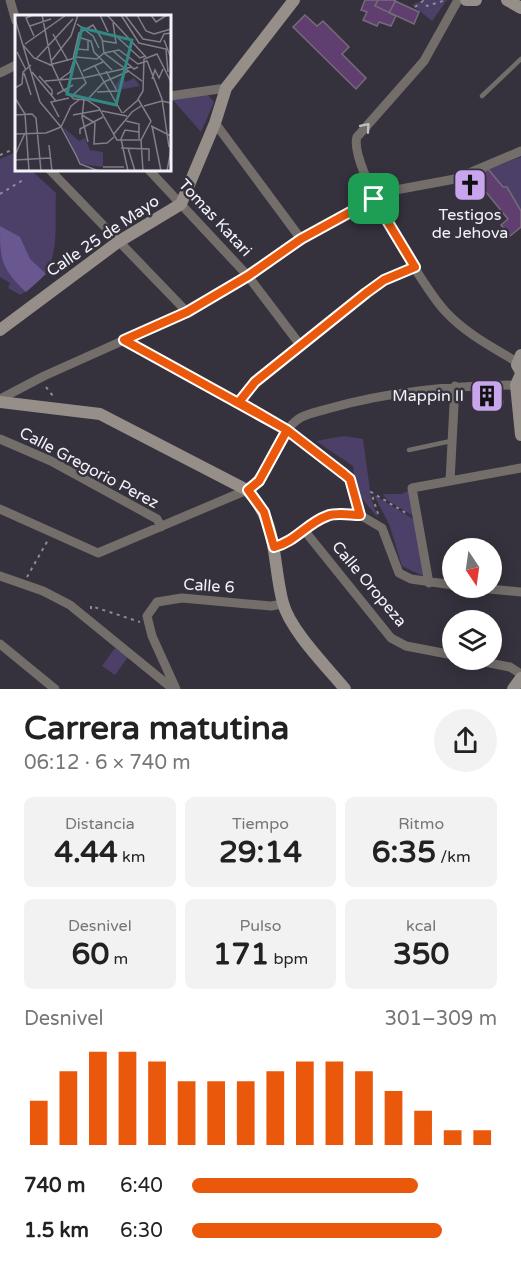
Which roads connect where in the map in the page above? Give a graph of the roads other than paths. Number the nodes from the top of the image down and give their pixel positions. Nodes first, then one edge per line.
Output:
1 (10, 0) edge
2 (294, 0) edge
3 (458, 0) edge
4 (466, 0) edge
5 (476, 0) edge
6 (507, 0) edge
7 (521, 8) edge
8 (15, 18) edge
9 (521, 59) edge
10 (15, 66) edge
11 (0, 73) edge
12 (226, 88) junction
13 (171, 96) edge
14 (482, 96) dead end
15 (215, 123) junction
16 (521, 151) edge
17 (51, 171) edge
18 (150, 171) edge
19 (374, 199) junction
20 (181, 204) junction
21 (301, 239) junction
22 (118, 242) junction
23 (415, 267) junction
24 (248, 276) junction
25 (187, 312) junction
26 (0, 330) edge
27 (124, 340) junction
28 (301, 346) junction
29 (519, 370) edge
30 (455, 386) junction
31 (0, 401) edge
32 (239, 402) junction
33 (520, 420) edge
34 (287, 430) junction
35 (521, 435) edge
36 (0, 439) edge
37 (451, 441) junction
38 (409, 450) dead end
39 (521, 468) edge
40 (450, 481) junction
41 (248, 490) junction
42 (0, 508) edge
43 (360, 515) junction
44 (161, 528) junction
45 (304, 530) junction
46 (274, 547) junction
47 (0, 576) edge
48 (429, 583) junction
49 (442, 584) edge
50 (502, 590) edge
51 (521, 592) edge
52 (283, 604) junction
53 (0, 644) edge
54 (442, 654) edge
55 (502, 665) edge
56 (521, 676) edge
57 (55, 689) edge
58 (175, 689) edge
59 (345, 689) edge
60 (513, 689) edge

1 - 8 street
2 - 12 main road, Calle 25 de Mayo
19 -> 3 street
4 - 5 main road
6 - 7 main road
9 - 14 lane
10 - 11 street
12 - 13 street
12 - 15 main road, Calle 25 de Mayo
15 - 20 main road, Calle 25 de Mayo
15 - 21 street
16 - 19 street
17 - 22 street
18 - 20 street, Tomas Katari
19 - 21 street
19 - 23 street
20 - 22 main road, Calle 25 de Mayo
20 - 24 street, Tomas Katari
21 - 24 street
22 - 25 street
22 - 26 main road, Calle 25 de Mayo
23 - 28 street
23 - 29 street
24 - 25 street
24 - 28 street, Tomas Katari
25 - 27 street
27 - 31 street
27 - 32 street
28 - 32 street
29 - 30 street
29 - 33 main road
30 - 34 street
30 - 37 street
31 - 41 main road
32 - 34 street
33 - 35 main road
34 - 41 street
34 - 43 street
36 - 44 street, Calle Gregorio Perez
37 - 38 lane
37 - 40 street
39 - 40 street
40 - 48 street
41 - 44 street
41 - 46 main road
42 - 44 street
43 - 45 street
43 - 48 street
45 - 46 street
45 - 54 street, Calle Oropeza
46 - 52 main road
47 - 58 street
48 - 49 street
50 - 51 street
52 - 58 street, Calle 6
52 - 59 main road
53 - 57 street
55 - 56 street
56 - 60 main road

